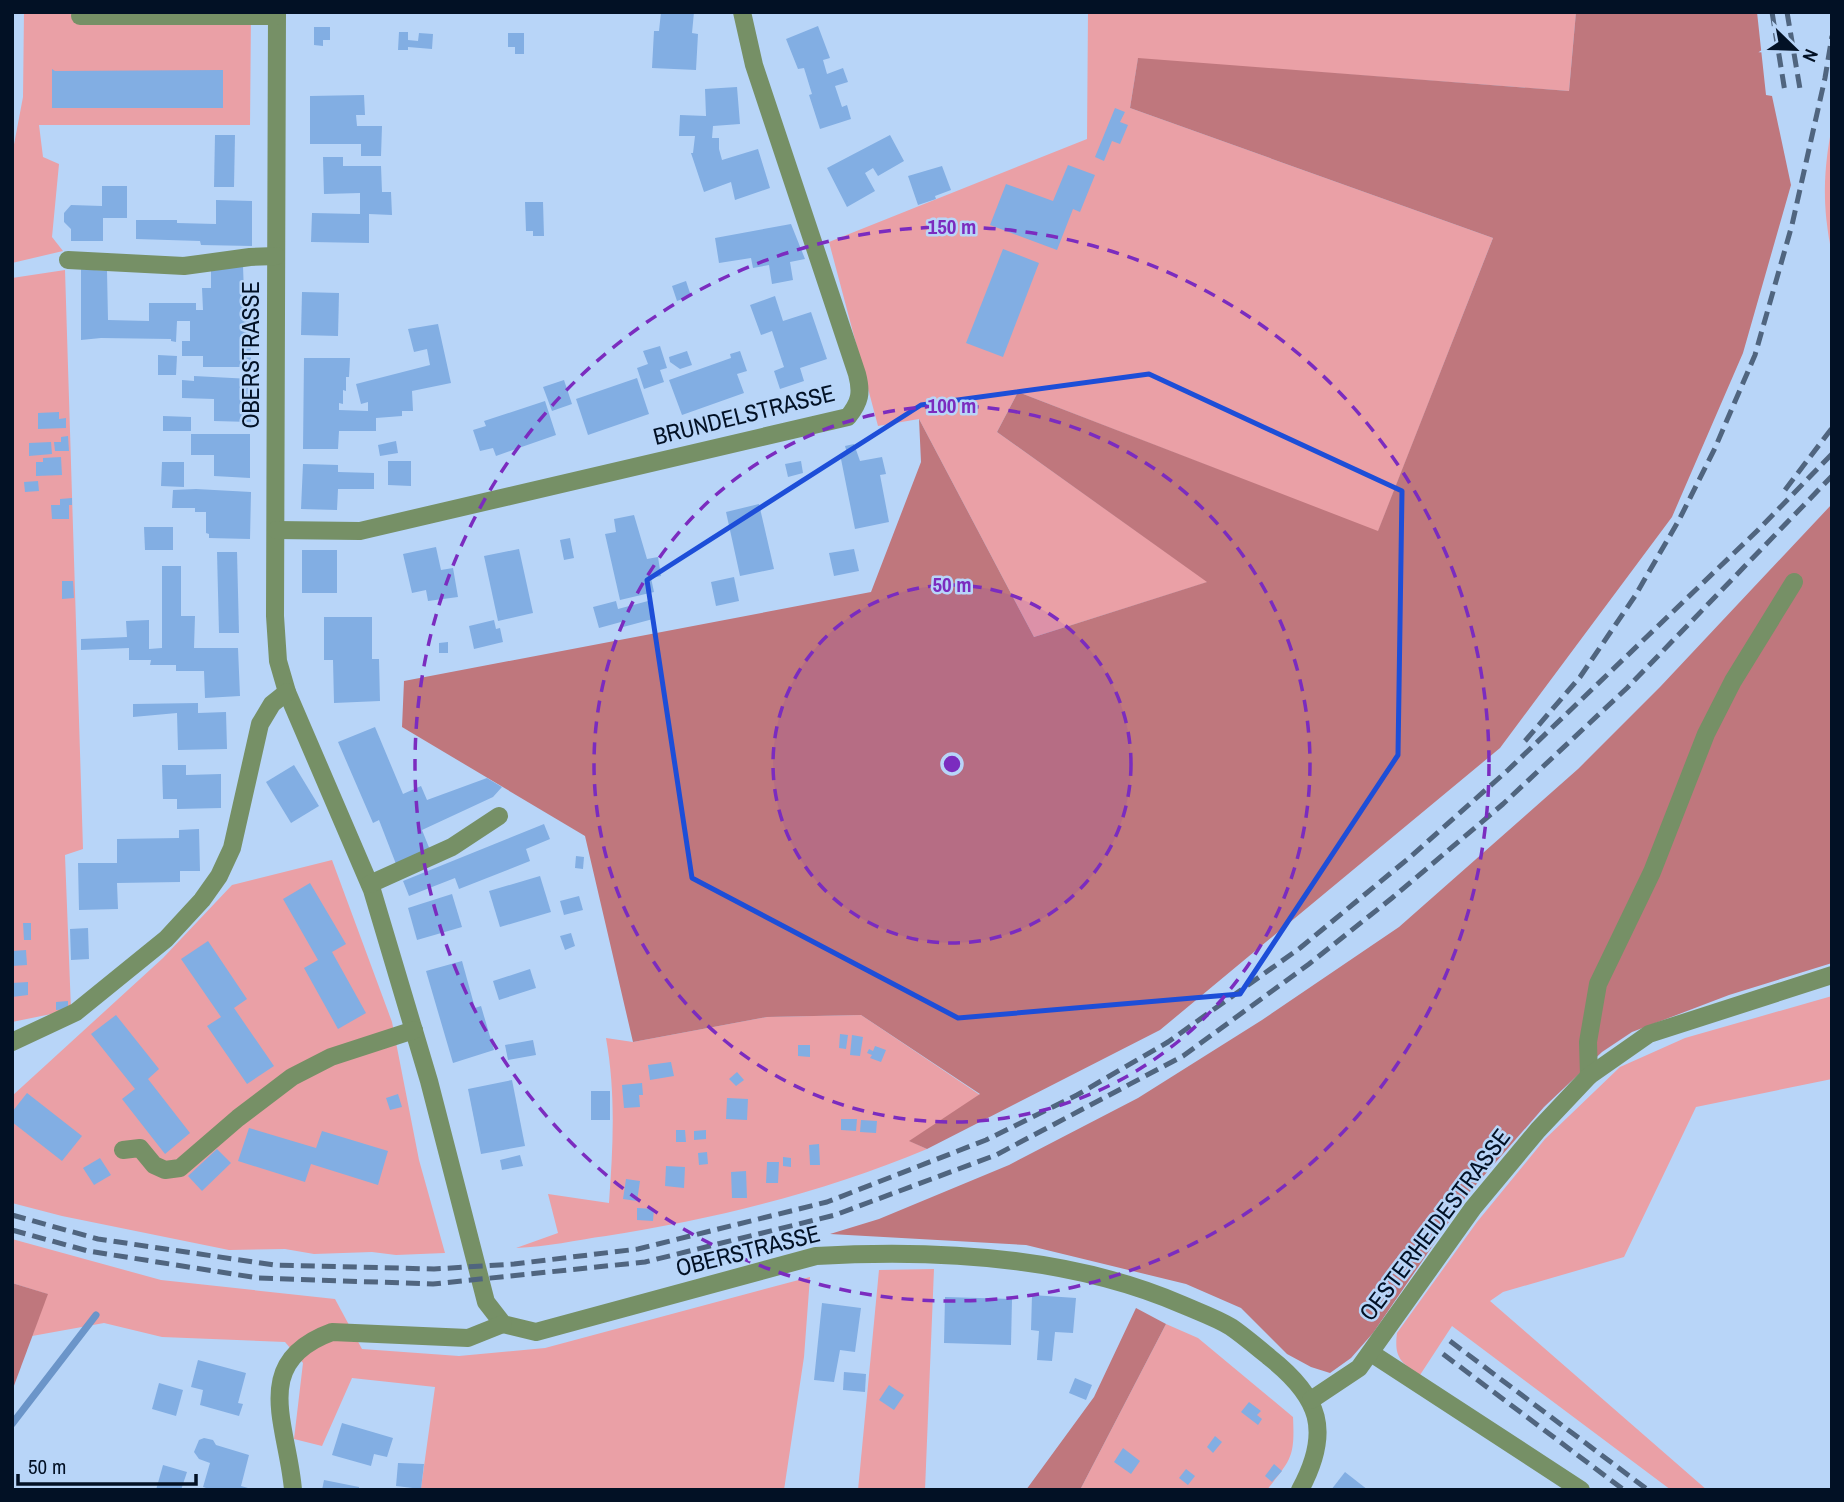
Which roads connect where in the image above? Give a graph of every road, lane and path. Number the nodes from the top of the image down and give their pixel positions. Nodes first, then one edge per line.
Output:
1 (742, 12) edge
2 (277, 14) edge
3 (80, 16) dead end
4 (276, 256) junction
5 (68, 260) dead end
6 (276, 530) junction
7 (1794, 582) dead end
8 (288, 692) junction
9 (499, 816) dead end
10 (370, 884) junction
11 (1832, 975) edge
12 (414, 1030) junction
13 (12, 1042) edge
14 (1589, 1076) junction
15 (123, 1150) dead end
16 (503, 1324) junction
17 (1371, 1353) junction
18 (1311, 1400) junction
19 (293, 1490) edge
20 (1300, 1490) edge
21 (1581, 1490) edge

1 - 6 street, BRUNDELSTRASSE
2 - 3 street, OBERSTRASSE
2 - 4 street, OBERSTRASSE
4 - 5 street
4 - 6 street, OBERSTRASSE
6 - 8 street, OBERSTRASSE
7 - 14 street
8 - 10 street, OBERSTRASSE
8 - 13 street
9 - 10 street
10 - 12 street, OBERSTRASSE
11 - 14 street, OESTERHEIDESTRASSE
12 - 15 street
12 - 16 street, OBERSTRASSE
14 - 17 street, OESTERHEIDESTRASSE
16 - 18 street, OBERSTRASSE
16 - 19 street
17 - 18 street, OESTERHEIDESTRASSE
17 - 21 street, OESTERHEIDESTRASSE
18 - 20 street, OBERSTRASSE

